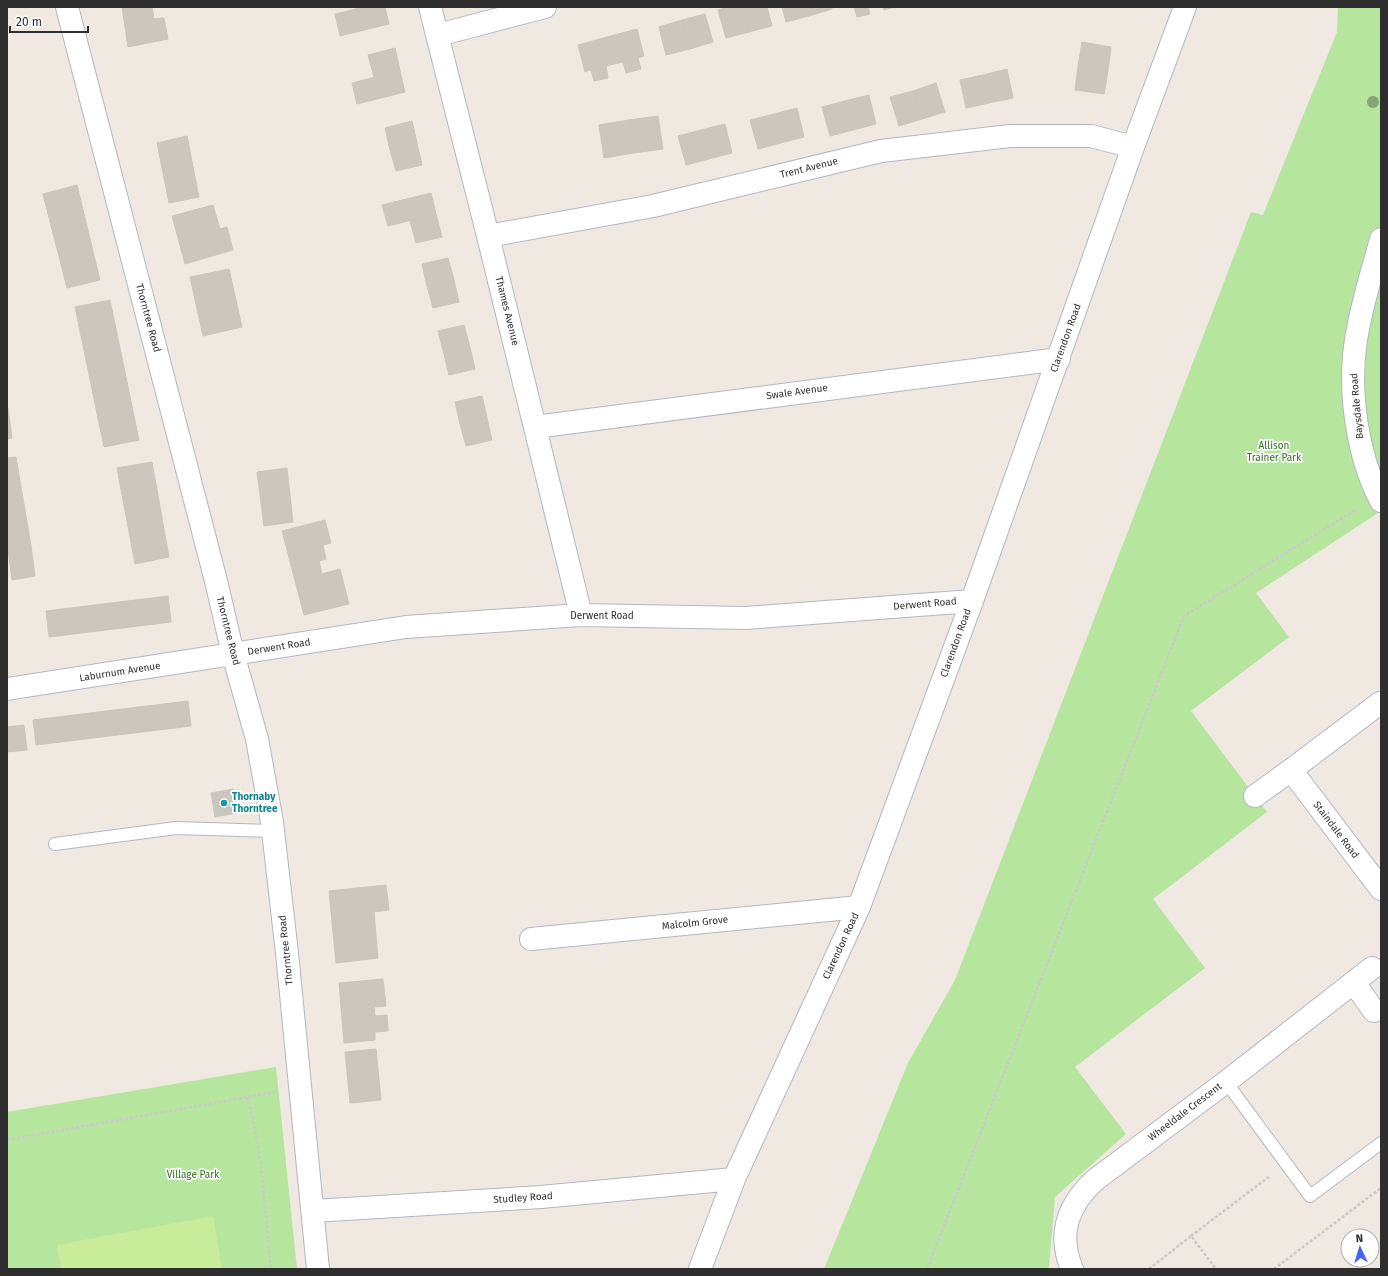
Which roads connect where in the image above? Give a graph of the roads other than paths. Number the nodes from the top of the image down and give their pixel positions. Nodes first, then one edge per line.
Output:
1 (67, 7) edge
2 (430, 7) edge
3 (545, 7) edge
4 (1185, 7) edge
5 (438, 35) junction
6 (1133, 147) junction
7 (488, 236) junction
8 (1381, 240) edge
9 (1059, 358) junction
10 (535, 427) junction
11 (1380, 498) edge
12 (972, 601) junction
13 (581, 615) junction
14 (233, 654) junction
15 (7, 689) edge
16 (1380, 703) dead end
17 (1290, 770) junction
18 (1255, 796) dead end
19 (272, 832) junction
20 (55, 844) dead end
21 (1381, 889) edge
22 (859, 907) junction
23 (531, 939) dead end
24 (1372, 968) dead end
25 (1354, 983) junction
26 (1374, 1011) dead end
27 (1226, 1082) junction
28 (1381, 1143) edge
29 (734, 1179) junction
30 (313, 1211) junction
31 (318, 1269) edge
32 (700, 1269) edge
33 (1072, 1269) edge

1 - 14 street, Thorntree Road
2 - 5 street, Thames Avenue
3 - 5 street
4 - 6 street, Clarendon Road
5 - 7 street, Thames Avenue
6 - 7 street, Trent Avenue
6 - 9 street, Clarendon Road
7 - 10 street, Thames Avenue
8 - 11 street, Baysdale Road
9 - 10 street, Swale Avenue
9 - 12 street, Clarendon Road
10 - 13 street, Thames Avenue
12 - 13 street, Derwent Road
12 - 22 street, Clarendon Road
13 - 14 street, Derwent Road
14 - 15 street, Laburnum Avenue
14 - 19 street, Thorntree Road
16 - 17 street
17 - 18 street
17 - 21 street, Staindale Road
19 - 20 lane
19 - 30 street, Thorntree Road
22 - 23 street, Malcolm Grove
22 - 29 street, Clarendon Road
24 - 25 street, Wheeldale Crescent
25 - 26 street
25 - 27 street, Wheeldale Crescent
27 - 28 lane
27 - 33 street, Wheeldale Crescent
29 - 30 street, Studley Road
29 - 32 street, Clarendon Road
30 - 31 street, Thorntree Road

